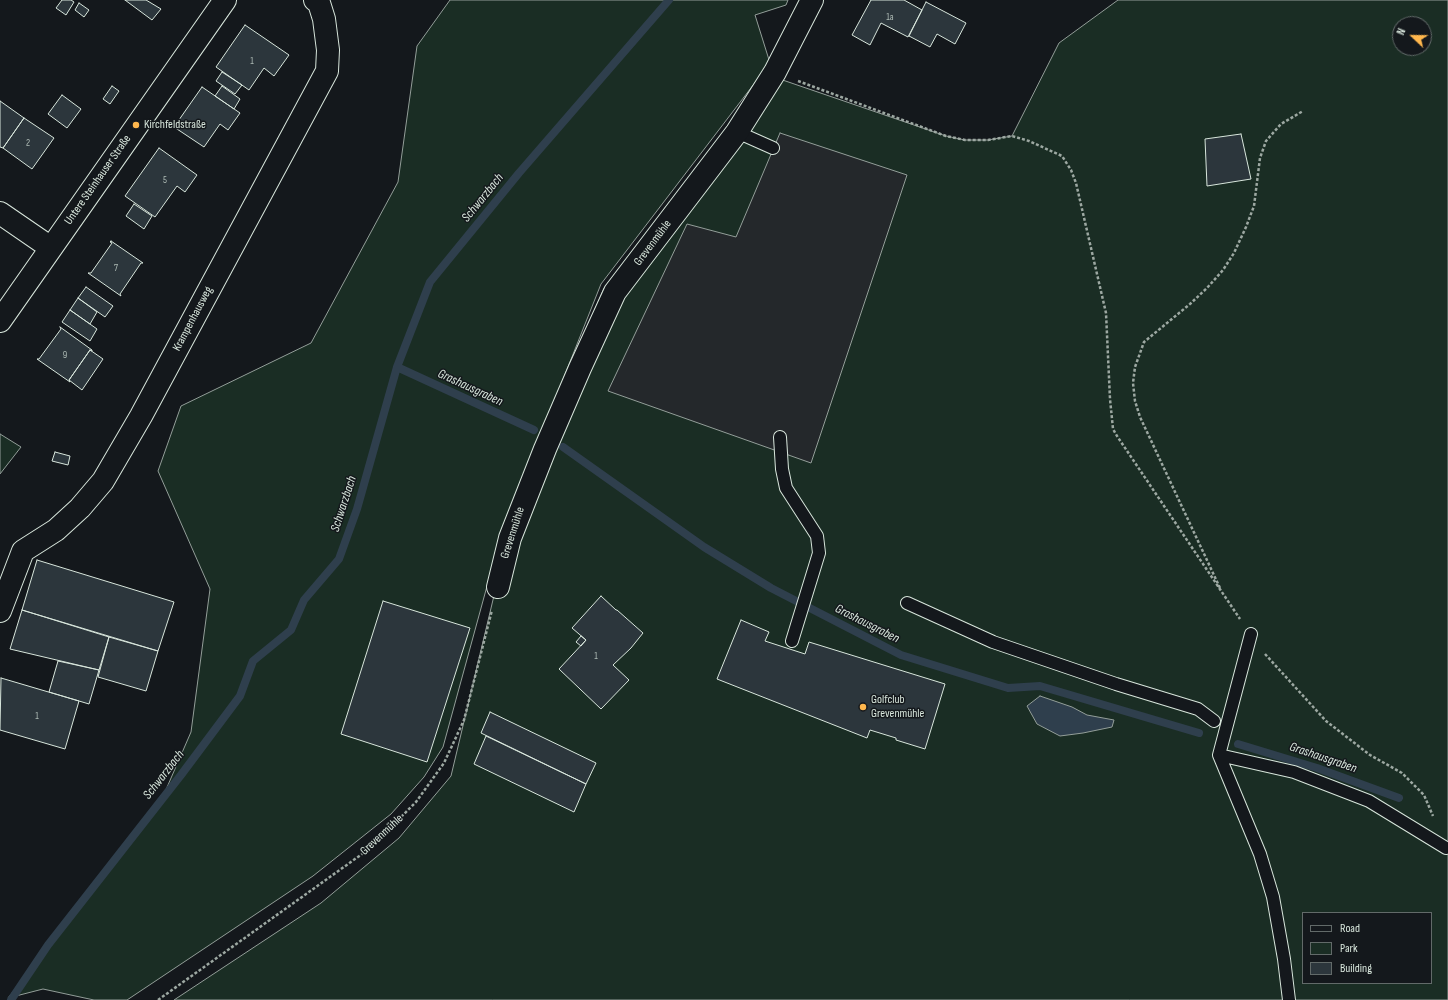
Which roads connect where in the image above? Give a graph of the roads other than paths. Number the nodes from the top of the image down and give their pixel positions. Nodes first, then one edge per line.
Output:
1 (225, 0) edge
2 (315, 0) edge
3 (812, 0) edge
4 (736, 132) junction
5 (773, 148) dead end
6 (0, 213) edge
7 (51, 248) junction
8 (0, 321) edge
9 (780, 437) dead end
10 (498, 587) road end
11 (907, 603) dead end
12 (0, 611) edge
13 (1251, 634) road end
14 (792, 641) dead end
15 (1214, 721) dead end
16 (1219, 755) junction
17 (1446, 848) road end
18 (1289, 1000) edge

1 - 7 street, Untere Steinhauser Straße
2 - 12 street, Krampenhausweg
3 - 4 street, Grevenmühle
4 - 5 lane
4 - 10 street, Grevenmühle
6 - 7 street
7 - 8 street, Untere Steinhauser Straße
9 - 14 lane
11 - 15 lane
13 - 16 lane
16 - 17 lane
16 - 18 lane

